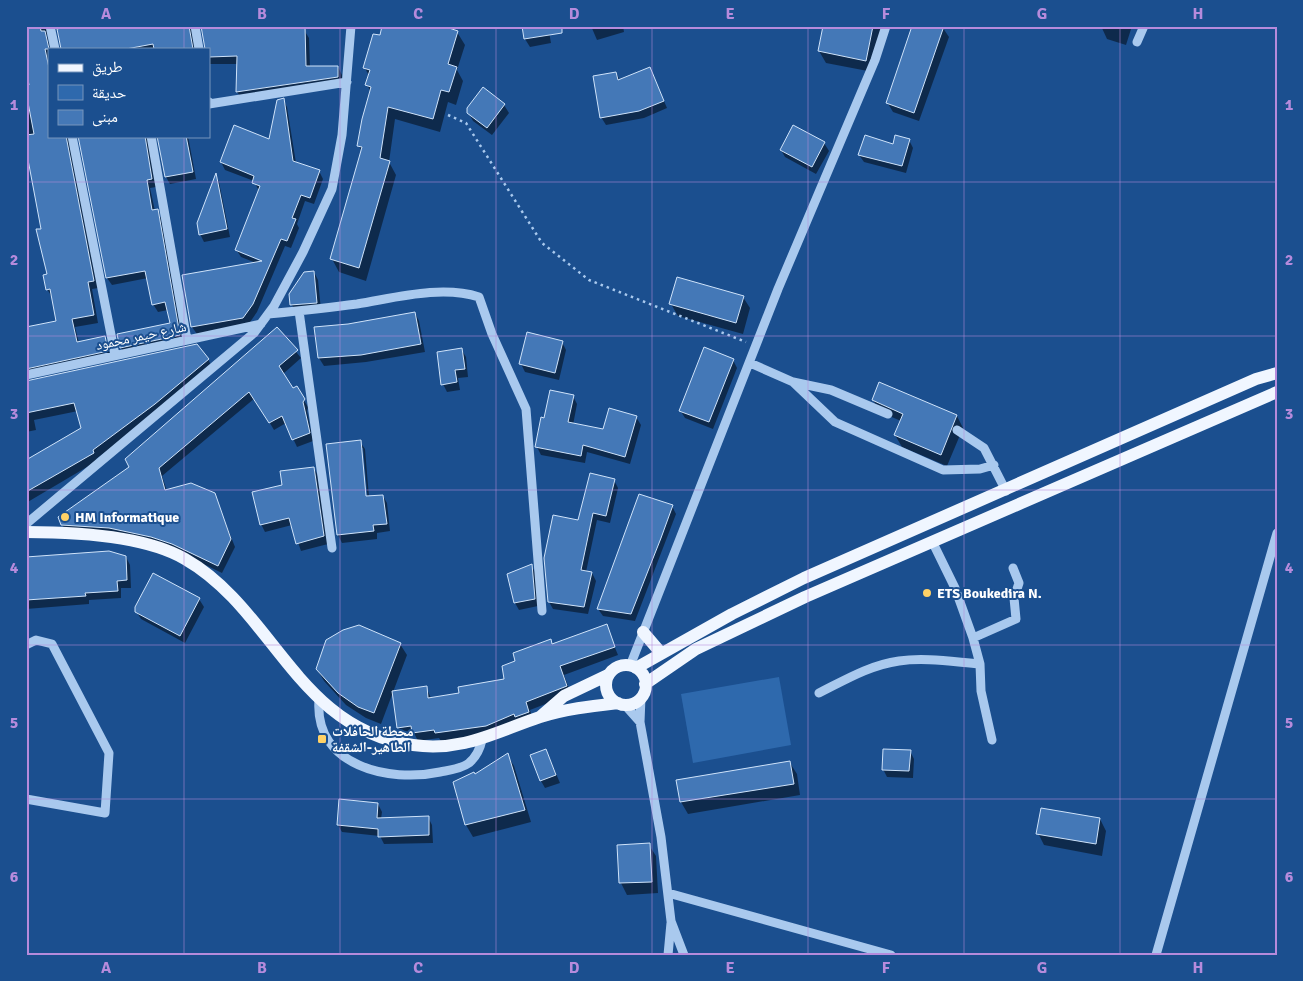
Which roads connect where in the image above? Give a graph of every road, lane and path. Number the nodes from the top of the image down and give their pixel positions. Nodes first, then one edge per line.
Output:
1 (50, 26) edge
2 (195, 26) edge
3 (351, 26) edge
4 (886, 26) edge
5 (1144, 26) edge
6 (1137, 42) dead end
7 (55, 48) edge
8 (199, 48) edge
9 (347, 82) junction
10 (210, 104) edge
11 (448, 115) dead end
12 (72, 138) edge
13 (150, 138) edge
14 (299, 311) junction
15 (268, 314) junction
16 (261, 324) junction
17 (187, 340) junction
18 (757, 346) junction
19 (115, 355) junction
20 (750, 363) junction
21 (1277, 373) edge
22 (26, 375) edge
23 (793, 382) junction
24 (1277, 392) edge
25 (888, 414) dead end
26 (957, 430) dead end
27 (994, 465) junction
28 (1006, 491) junction
29 (26, 524) edge
30 (26, 532) edge
31 (1277, 533) edge
32 (932, 541) junction
33 (332, 548) dead end
34 (1013, 568) dead end
35 (542, 611) dead end
36 (643, 632) junction
37 (973, 638) junction
38 (26, 645) edge
39 (661, 653) junction
40 (980, 664) junction
41 (633, 667) junction
42 (608, 675) junction
43 (643, 690) junction
44 (820, 692) dead end
45 (318, 700) junction
46 (621, 704) junction
47 (539, 718) junction
48 (640, 722) junction
49 (482, 740) junction
50 (992, 740) dead end
51 (26, 799) edge
52 (668, 893) junction
53 (671, 921) junction
54 (668, 955) edge
55 (684, 955) edge
56 (891, 955) edge
57 (1156, 955) edge

1 - 7 street
2 - 8 street
3 - 9 street
4 - 18 street
5 - 6 street
9 - 10 street
9 - 15 street
11 - 18 path
12 - 19 street
13 - 17 street
14 - 15 street
14 - 33 street
14 - 35 street
15 - 16 street
16 - 17 street, شارع حيمر محمود
16 - 29 street
17 - 19 street, شارع حيمر محمود
18 - 20 street
19 - 22 street, شارع حيمر محمود
20 - 23 street
20 - 36 street
21 - 28 main road
23 - 25 street
23 - 27 street
24 - 32 main road
26 - 27 street
27 - 28 street
28 - 39 main road
30 - 45 main road
31 - 57 street
32 - 37 street
32 - 43 main road
34 - 37 street
36 - 39 main road
36 - 41 street
37 - 40 street
38 - 51 street
39 - 41 main road
40 - 44 street
40 - 50 street
41 - 42 main road
41 - 43 main road
42 - 46 main road
42 - 47 main road
43 - 46 main road
43 - 48 street
45 - 49 main road
45 - 49 street
46 - 47 main road
46 - 48 street
47 - 49 main road
48 - 52 street
52 - 53 street
52 - 56 street
53 - 54 street
53 - 55 street

